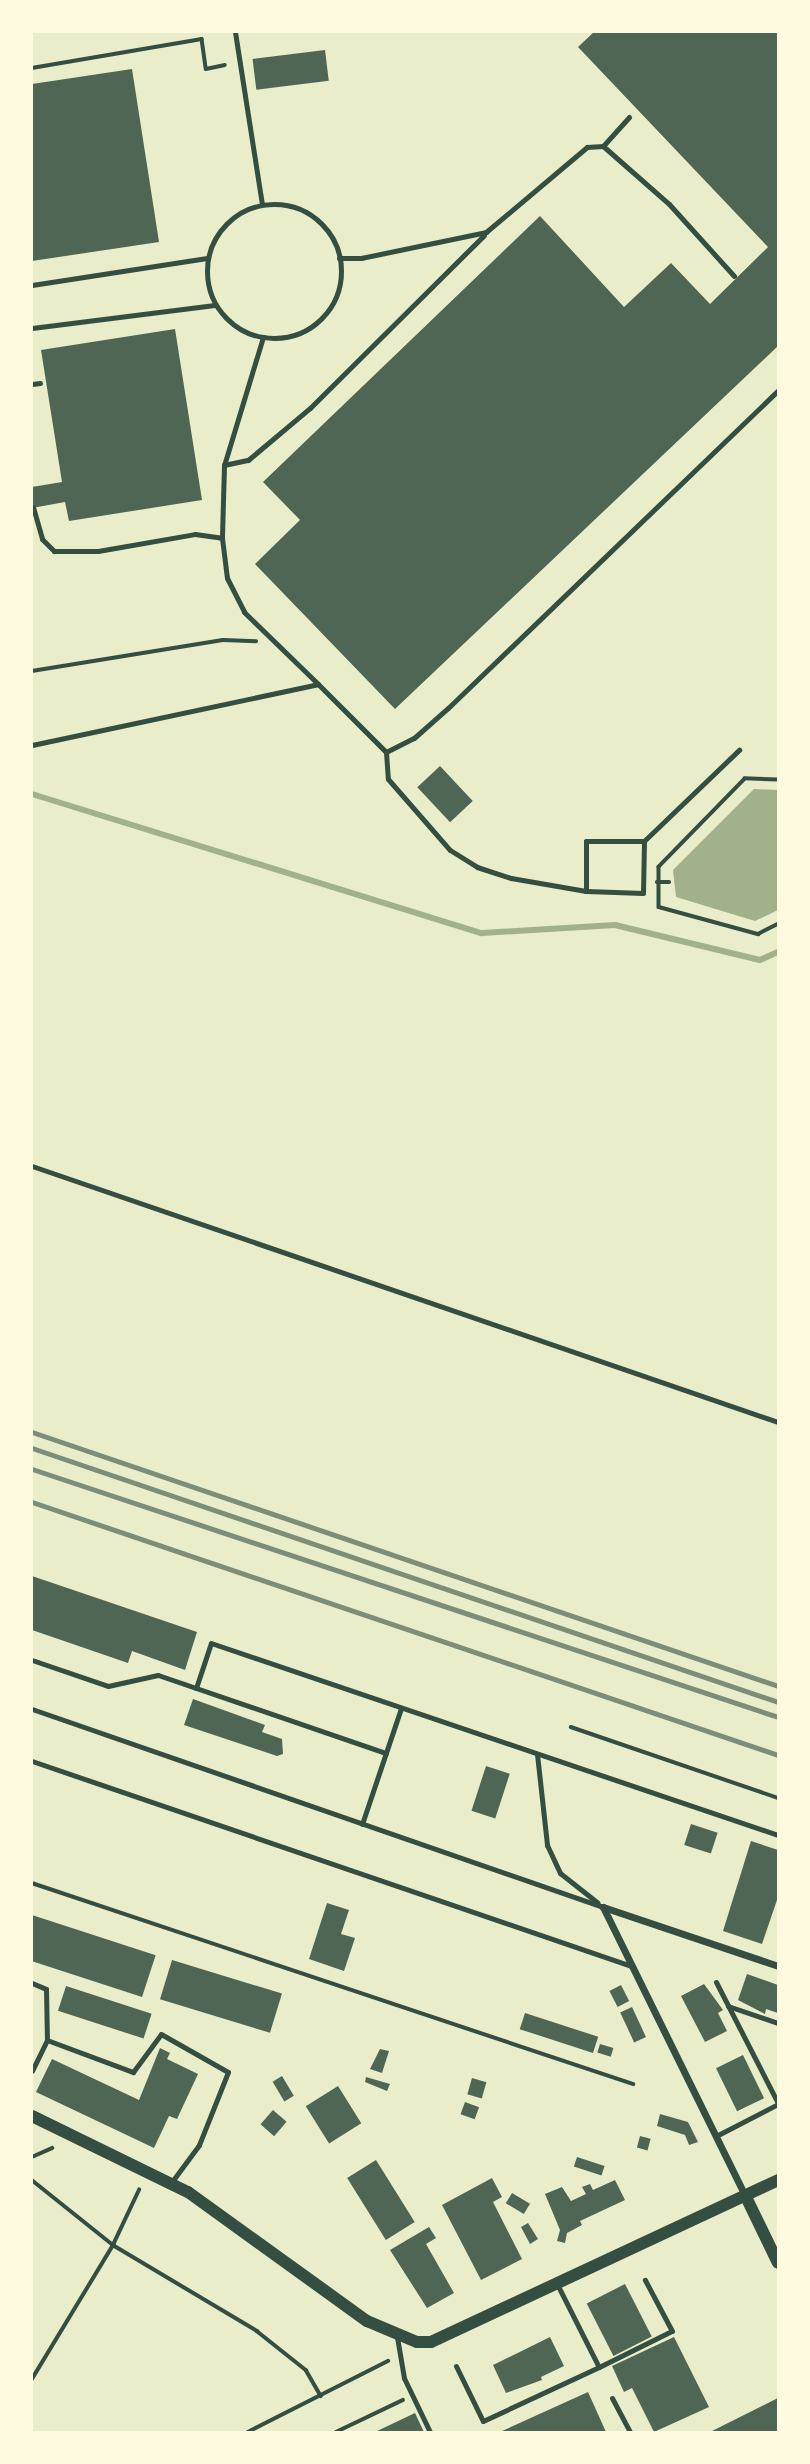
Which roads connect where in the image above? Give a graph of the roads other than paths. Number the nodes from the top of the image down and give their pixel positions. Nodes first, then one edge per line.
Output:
1 (236, 32) edge
2 (629, 117) dead end
3 (603, 146) junction
4 (262, 204) junction
5 (486, 232) junction
6 (207, 258) junction
7 (339, 258) junction
8 (734, 276) dead end
9 (32, 285) edge
10 (215, 305) junction
11 (32, 328) edge
12 (263, 337) junction
13 (40, 383) dead end
14 (32, 384) edge
15 (779, 390) edge
16 (224, 465) junction
17 (33, 507) dead end
18 (222, 538) junction
19 (317, 684) junction
20 (32, 745) edge
21 (739, 750) dead end
22 (386, 752) junction
23 (644, 841) junction
24 (586, 891) junction
25 (32, 1166) edge
26 (779, 1422) edge
27 (32, 1660) edge
28 (196, 1688) junction
29 (401, 1708) junction
30 (32, 1709) edge
31 (386, 1753) junction
32 (537, 1754) junction
33 (32, 1761) edge
34 (362, 1824) junction
35 (779, 1835) edge
36 (603, 1907) junction
37 (632, 1966) junction
38 (779, 1966) edge
39 (716, 1982) dead end
40 (32, 1983) edge
41 (728, 2006) junction
42 (779, 2023) edge
43 (47, 2040) junction
44 (32, 2071) edge
45 (779, 2104) edge
46 (32, 2116) edge
47 (716, 2136) junction
48 (779, 2180) edge
49 (171, 2183) junction
50 (746, 2197) junction
51 (779, 2263) edge
52 (645, 2280) dead end
53 (557, 2284) junction
54 (397, 2337) junction
55 (456, 2366) dead end
56 (599, 2367) junction
57 (612, 2398) dead end
58 (430, 2432) edge
59 (629, 2432) edge

1 - 4 lane
2 - 3 lane
3 - 5 lane
3 - 8 lane
4 - 6 lane
4 - 7 lane
5 - 7 lane
5 - 16 lane
6 - 9 lane
6 - 10 lane
7 - 12 lane
10 - 11 lane
10 - 12 lane
12 - 16 lane
13 - 14 lane
15 - 22 lane
16 - 18 lane
17 - 18 lane
18 - 19 lane
19 - 20 lane
19 - 22 lane
21 - 23 lane
22 - 24 lane
23 - 24 lane
23 - 24 lane
25 - 26 lane
27 - 28 lane
28 - 29 lane
28 - 31 lane
29 - 31 lane
29 - 32 lane
30 - 34 lane
31 - 34 lane
32 - 35 lane
32 - 36 lane
33 - 37 lane
34 - 36 lane
36 - 37 street
36 - 38 street
37 - 47 street
39 - 41 lane
40 - 43 lane
41 - 42 lane
41 - 45 lane
43 - 44 lane
43 - 49 lane
45 - 47 lane
46 - 49 street
47 - 50 street
48 - 50 street
49 - 54 street
50 - 51 street
50 - 53 street
52 - 56 lane
53 - 54 street
53 - 56 lane
54 - 58 lane
55 - 56 lane
57 - 59 lane

